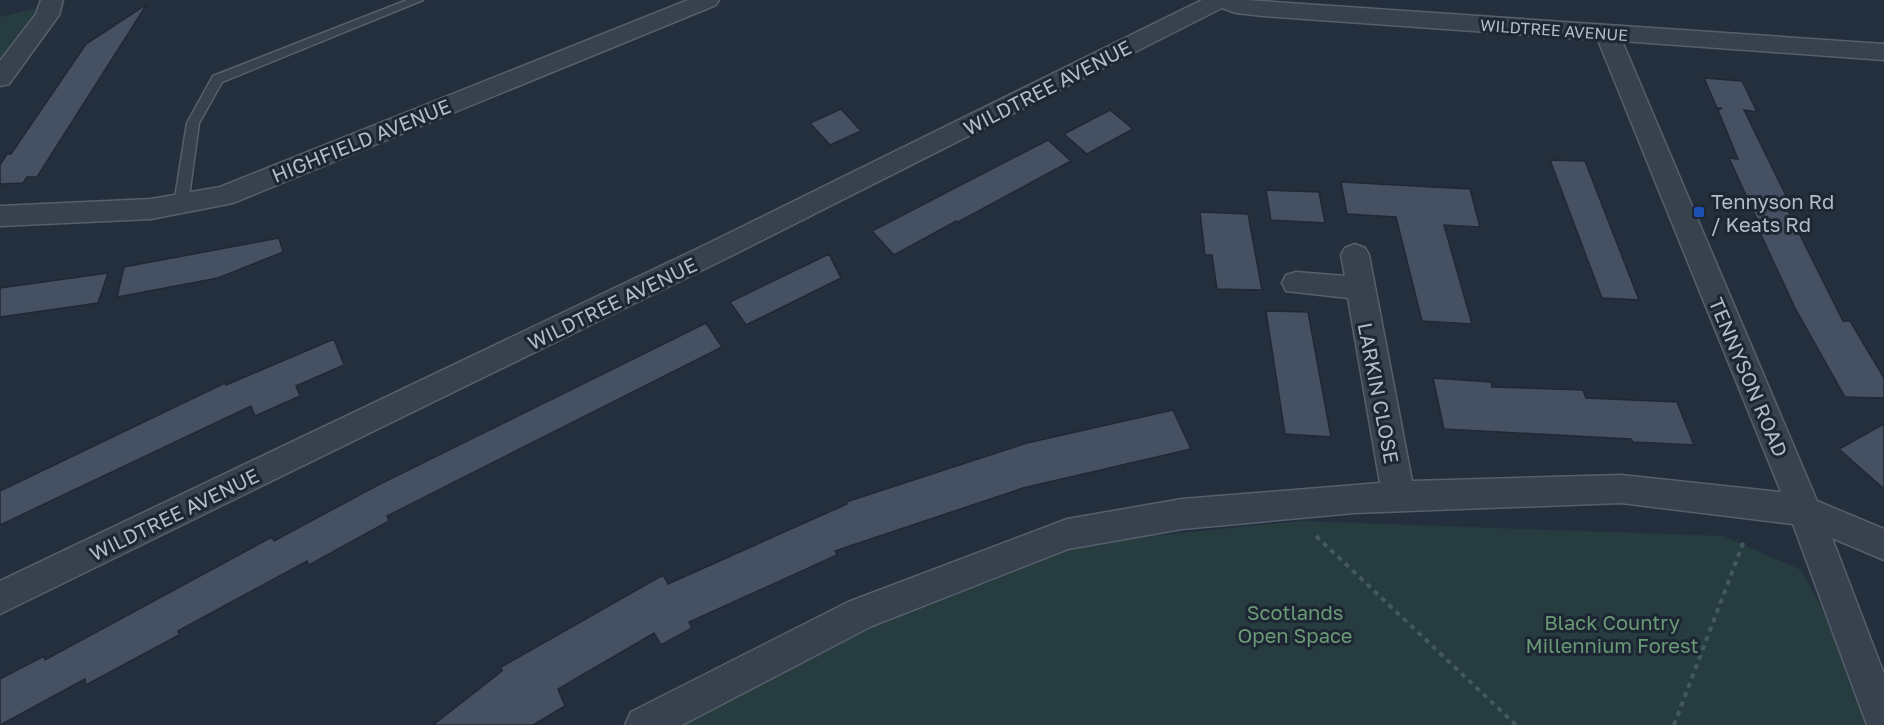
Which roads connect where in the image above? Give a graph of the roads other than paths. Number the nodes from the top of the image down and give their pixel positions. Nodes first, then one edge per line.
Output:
1 (52, 0) edge
2 (417, 0) edge
3 (708, 0) edge
4 (1220, 0) edge
5 (1225, 0) edge
6 (1606, 34) junction
7 (1884, 52) edge
8 (0, 78) edge
9 (181, 204) junction
10 (0, 216) edge
11 (1354, 255) dead end
12 (1296, 283) dead end
13 (1359, 288) junction
14 (1399, 498) junction
15 (1805, 511) junction
16 (1884, 545) edge
17 (0, 598) edge
18 (1884, 722) edge
19 (644, 725) edge

1 - 8 street
2 - 9 lane
3 - 9 street, HIGHFIELD AVENUE
4 - 17 street, WILDTREE AVENUE
5 - 6 street, WILDTREE AVENUE
6 - 7 street, WILDTREE AVENUE
6 - 15 street, TENNYSON ROAD
9 - 10 street, HIGHFIELD AVENUE
11 - 13 street, LARKIN CLOSE
12 - 13 street
13 - 14 street, LARKIN CLOSE
14 - 15 street
14 - 19 street
15 - 16 street
15 - 18 street, TENNYSON ROAD

